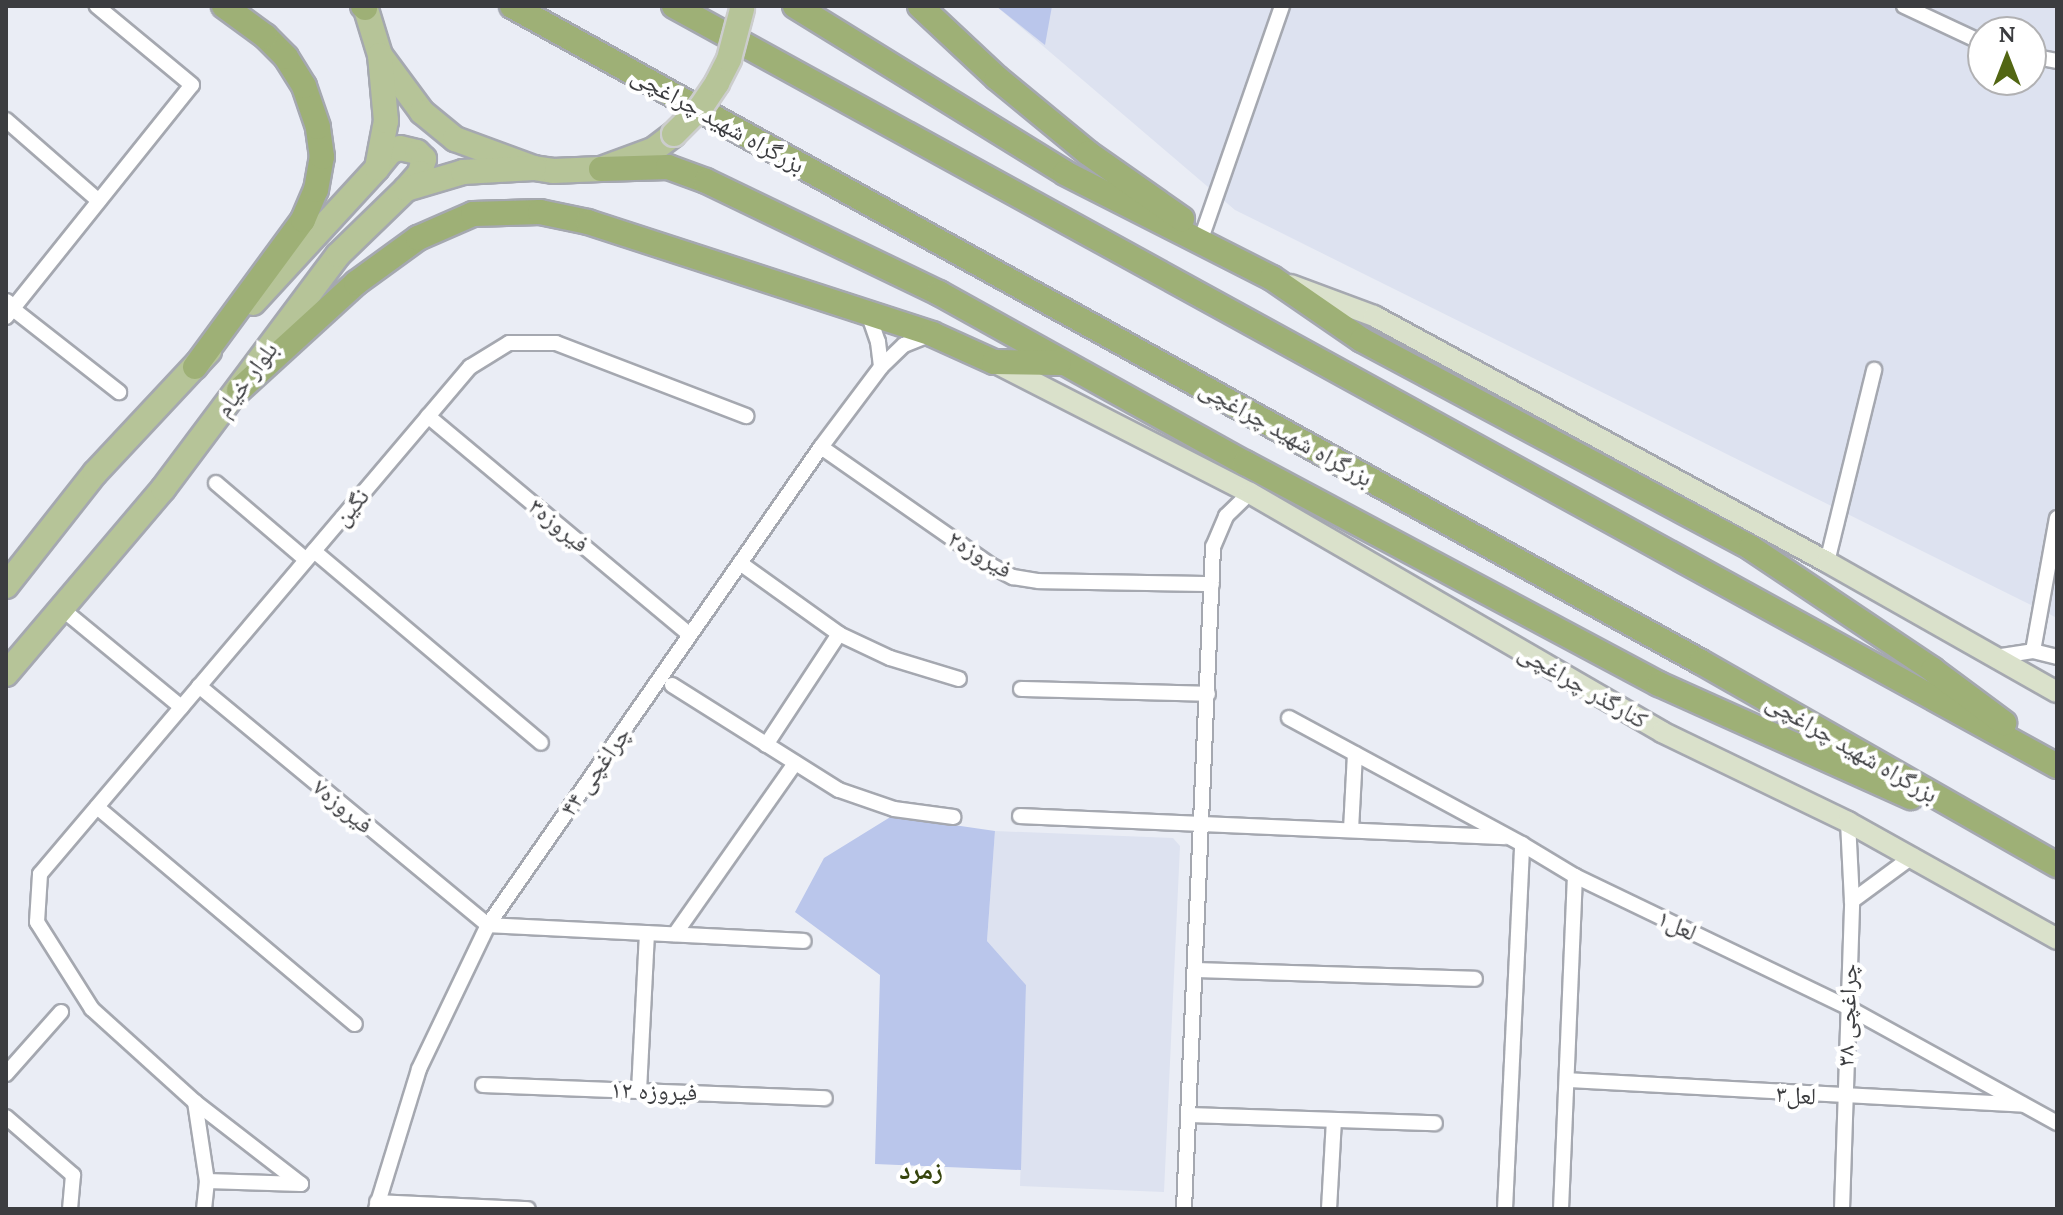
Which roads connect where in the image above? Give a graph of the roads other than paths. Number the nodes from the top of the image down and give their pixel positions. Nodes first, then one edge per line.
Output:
1 (97, 6) edge
2 (224, 6) edge
3 (512, 6) edge
4 (674, 6) edge
5 (795, 6) edge
6 (920, 6) edge
7 (1282, 6) edge
8 (1904, 6) edge
9 (364, 7) edge
10 (742, 8) edge
11 (1967, 36) edge
12 (380, 55) junction
13 (6, 120) edge
14 (377, 168) junction
15 (534, 168) junction
16 (601, 169) junction
17 (406, 189) junction
18 (99, 201) junction
19 (1203, 233) junction
20 (1238, 262) junction
21 (1272, 278) junction
22 (8, 309) edge
23 (868, 313) junction
24 (932, 334) junction
25 (994, 362) junction
26 (1065, 363) junction
27 (195, 367) junction
28 (881, 367) junction
29 (1874, 370) dead end
30 (239, 390) junction
31 (119, 392) dead end
32 (1132, 401) junction
33 (428, 416) junction
34 (746, 416) dead end
35 (821, 447) junction
36 (1180, 457) junction
37 (216, 483) dead end
38 (1250, 493) junction
39 (2057, 518) edge
40 (310, 556) junction
41 (1827, 562) junction
42 (740, 563) junction
43 (1212, 584) junction
44 (6, 586) edge
45 (61, 608) junction
46 (839, 634) junction
47 (690, 635) junction
48 (2033, 651) junction
49 (1995, 657) junction
50 (2057, 657) edge
51 (6, 674) edge
52 (959, 679) dead end
53 (672, 685) dead end
54 (199, 686) junction
55 (1021, 689) dead end
56 (2057, 692) edge
57 (1208, 694) junction
58 (181, 707) junction
59 (1289, 718) dead end
60 (541, 743) dead end
61 (766, 745) junction
62 (1355, 754) junction
63 (795, 763) junction
64 (2057, 765) edge
65 (97, 807) junction
66 (1020, 816) dead end
67 (953, 817) dead end
68 (1848, 822) junction
69 (1202, 824) junction
70 (1351, 830) junction
71 (1516, 840) junction
72 (1913, 856) junction
73 (2052, 862) edge
74 (1575, 876) junction
75 (1852, 901) junction
76 (488, 925) junction
77 (647, 933) junction
78 (675, 934) junction
79 (2057, 939) edge
80 (804, 941) dead end
81 (1195, 970) junction
82 (1475, 979) dead end
83 (1847, 1007) junction
84 (61, 1012) dead end
85 (355, 1024) dead end
86 (6, 1074) edge
87 (1567, 1080) junction
88 (483, 1085) dead end
89 (639, 1091) junction
90 (825, 1098) dead end
91 (1845, 1098) junction
92 (195, 1102) junction
93 (2025, 1105) junction
94 (1189, 1115) junction
95 (6, 1117) edge
96 (1334, 1120) junction
97 (1435, 1123) dead end
98 (2057, 1123) edge
99 (207, 1181) junction
100 (376, 1205) edge
101 (70, 1209) edge
102 (204, 1209) edge
103 (528, 1209) edge
104 (1184, 1209) edge
105 (1329, 1209) edge
106 (1505, 1209) edge
107 (1561, 1209) edge
108 (1842, 1209) edge

1 - 18 street
2 - 27 highway
3 - 73 highway, بزرگراه شهید چراغچی
4 - 64 highway
5 - 20 highway
6 - 19 highway
7 - 19 street
8 - 11 street
9 - 12 main road
10 - 16 main road, bridge
12 - 14 main road
12 - 15 main road
13 - 18 street
14 - 17 main road
14 - 27 main road, بلوار خیام
15 - 16 main road, بلوار خیام
15 - 17 main road, بلوار خیام
16 - 26 highway
17 - 30 main road, بلوار خیام
18 - 22 street
19 - 20 highway
20 - 21 highway
21 - 41 main road
21 - 64 highway
22 - 31 street
23 - 24 highway
23 - 28 street
23 - 30 highway
24 - 25 highway
24 - 28 street, چراغچی ۴۴
25 - 26 highway
25 - 36 main road
26 - 32 highway
27 - 44 main road, بلوار خیام
28 - 35 street, چراغچی ۴۴
29 - 41 street
30 - 45 main road, بلوار خیام
32 - 36 main road, کنارگذر چراغچی
32 - 73 highway
33 - 34 street, نگین
33 - 40 street, نگین
33 - 47 street, فیروزه۳
35 - 42 street, چراغچی ۴۴
35 - 43 street, فیروزه۲
36 - 38 main road, کنارگذر چراغچی
37 - 40 street
38 - 43 street
38 - 68 main road, کنارگذر چراغچی
39 - 48 street
40 - 54 street, نگین
40 - 60 street
41 - 49 main road
42 - 46 street
42 - 47 street, چراغچی ۴۴
43 - 57 street
45 - 51 main road, بلوار خیام
45 - 58 street
46 - 52 street
46 - 61 street
47 - 76 street, چراغچی ۴۴
48 - 49 street
48 - 50 street
49 - 56 main road
53 - 61 street
54 - 58 street, نگین
54 - 76 street, فیروزه۷
55 - 57 street
57 - 69 street
58 - 65 street, نگین
59 - 62 street, لعل۱
61 - 63 street
62 - 70 street
62 - 71 street, لعل۱
63 - 67 street
63 - 78 street
65 - 85 street
65 - 92 street, نگین
66 - 69 street
68 - 72 main road, کنارگذر چراغچی
68 - 75 street, چراغچی ۳۸
69 - 70 street
69 - 81 street
70 - 71 street
71 - 74 street, لعل۱
71 - 106 street
72 - 75 street
72 - 79 main road, کنارگذر چراغچی
74 - 83 street, لعل۱
74 - 87 street
75 - 83 street, چراغچی ۳۸
76 - 77 street
76 - 100 street, چراغچی ۴۴
77 - 78 street
77 - 89 street
78 - 80 street
81 - 82 street
81 - 94 street
83 - 91 street, چراغچی ۳۸
83 - 93 street, لعل۱
84 - 86 street
87 - 91 street, لعل۳
87 - 107 street
88 - 89 street, فیروزه ۱۲
89 - 90 street, فیروزه ۱۲
91 - 93 street, لعل۳
91 - 108 street, چراغچی ۳۸
92 - 99 street
92 - 99 street
93 - 98 street, لعل۱
94 - 96 street
94 - 104 street
95 - 101 street
96 - 97 street
96 - 105 street
99 - 102 street
100 - 103 street

